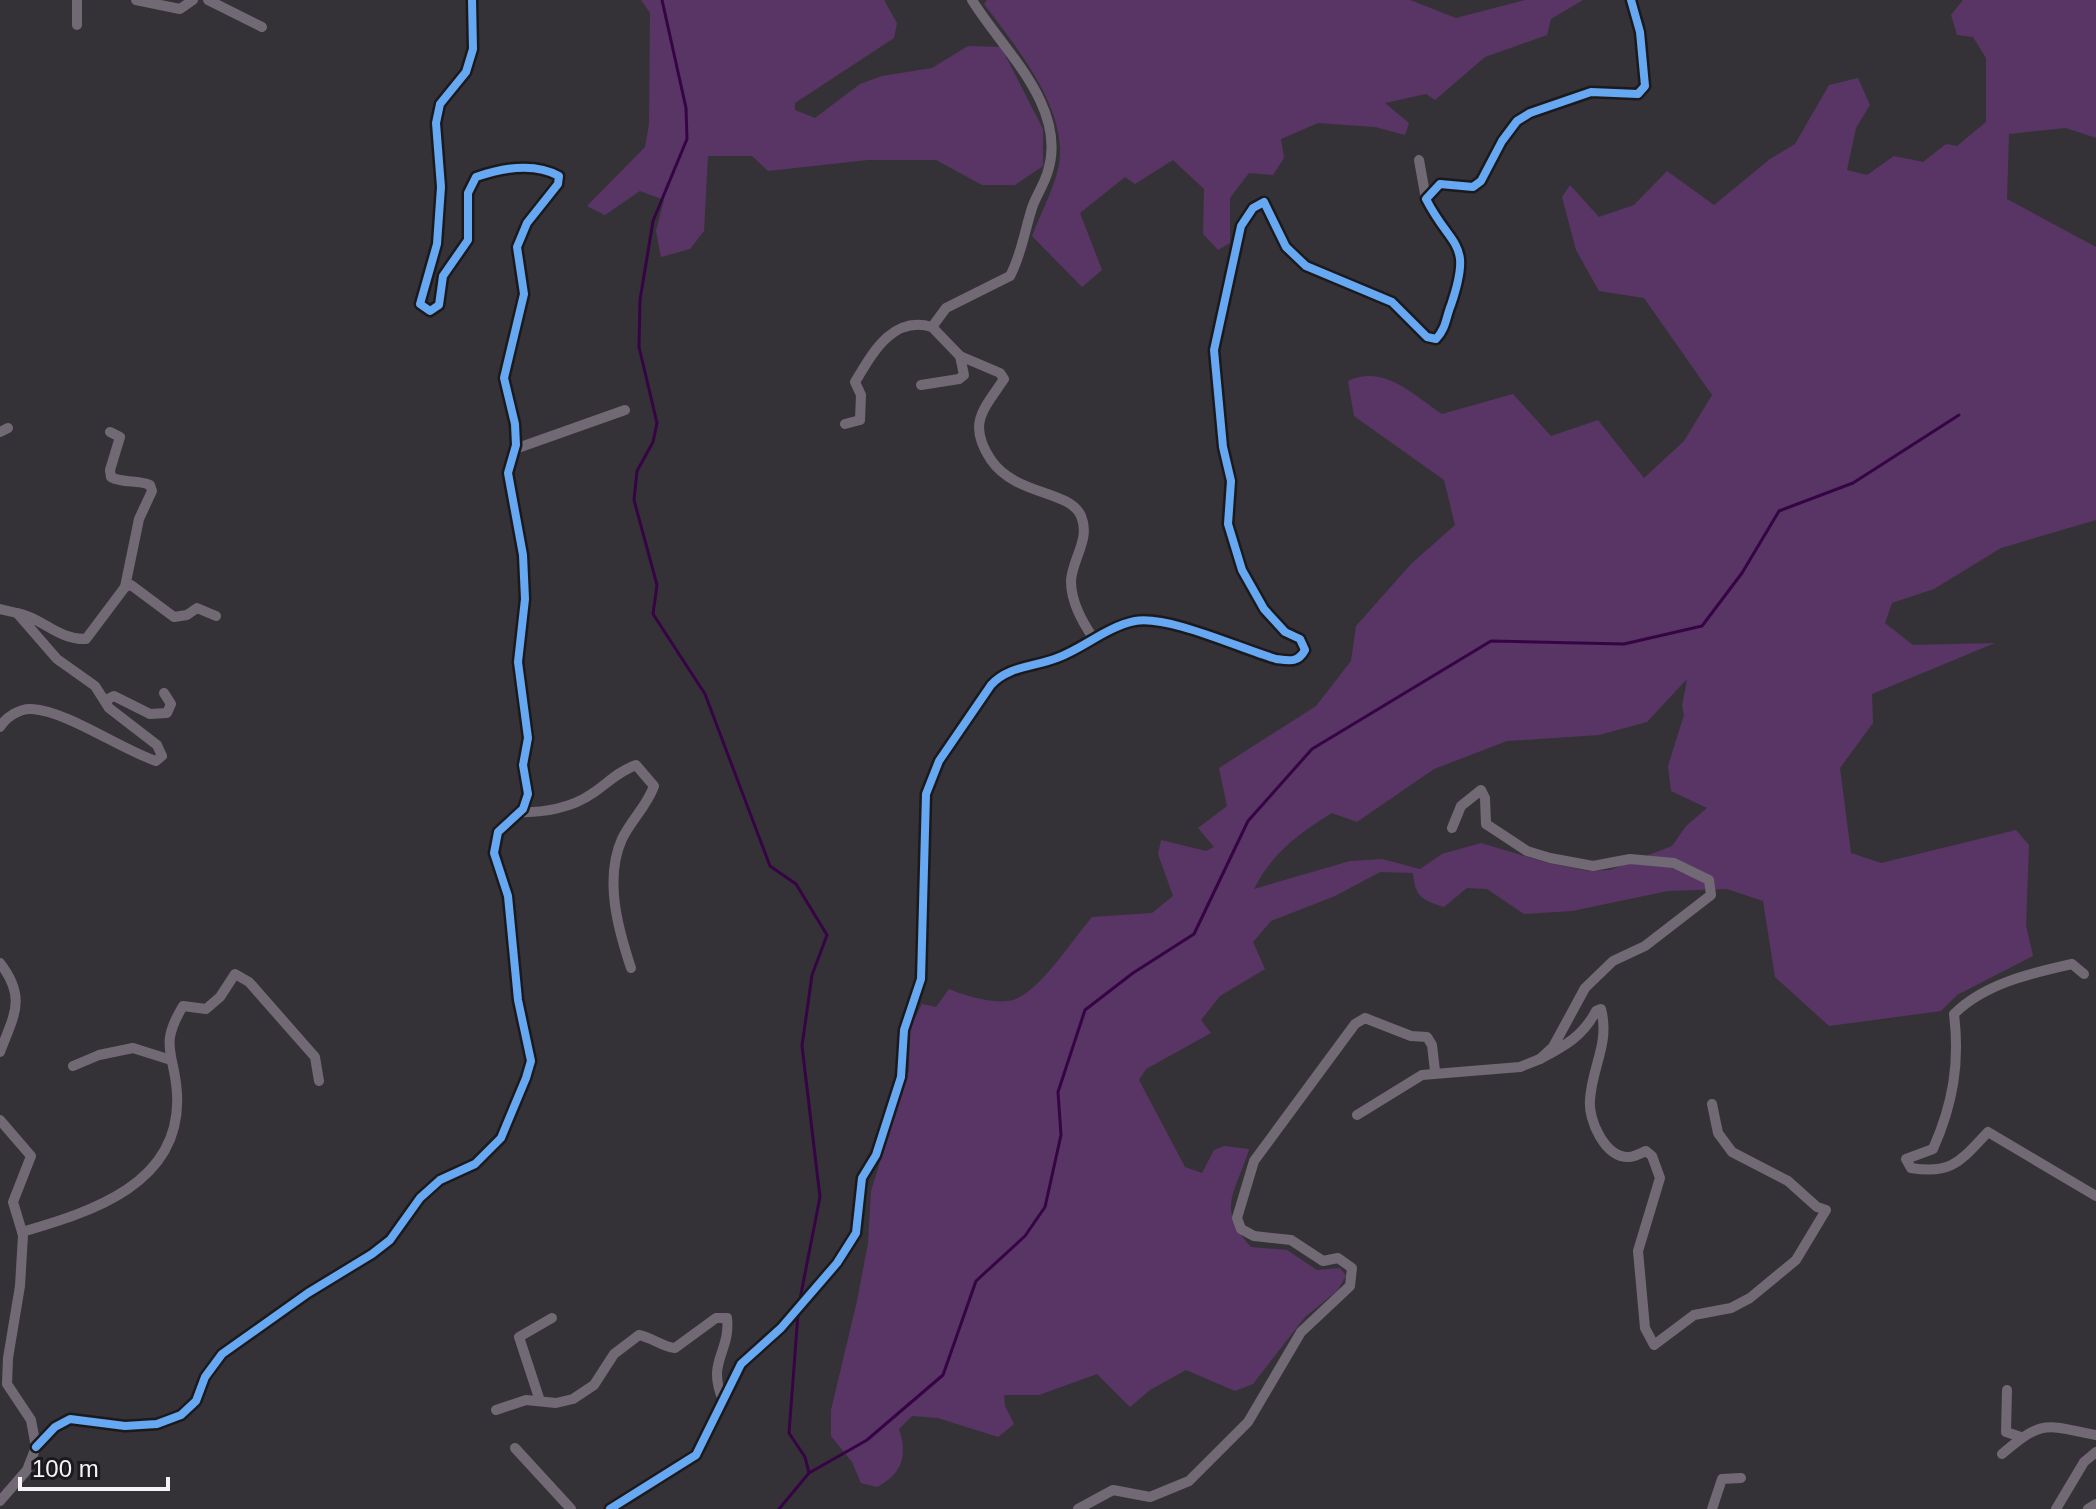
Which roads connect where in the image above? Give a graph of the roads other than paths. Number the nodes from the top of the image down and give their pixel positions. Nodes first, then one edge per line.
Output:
1 (77, 0) edge
2 (136, 0) edge
3 (193, 0) edge
4 (208, 0) edge
5 (472, 0) edge
6 (972, 0) edge
7 (1631, 0) edge
8 (77, 25) dead end
9 (262, 27) dead end
10 (1419, 160) dead end
11 (1426, 199) junction
12 (932, 327) junction
13 (960, 356) junction
14 (921, 385) dead end
15 (625, 410) dead end
16 (845, 424) dead end
17 (110, 432) dead end
18 (515, 449) junction
19 (125, 587) junction
20 (0, 609) edge
21 (17, 613) junction
22 (216, 616) dead end
23 (1093, 638) junction
24 (164, 693) dead end
25 (106, 700) junction
26 (0, 727) edge
27 (518, 812) junction
28 (1452, 828) dead end
29 (0, 963) edge
30 (631, 968) dead end
31 (2084, 974) dead end
32 (0, 1052) edge
33 (1540, 1059) junction
34 (171, 1060) junction
35 (73, 1066) dead end
36 (1435, 1071) junction
37 (319, 1081) dead end
38 (1712, 1104) dead end
39 (1357, 1115) dead end
40 (0, 1120) edge
41 (2096, 1196) edge
42 (22, 1232) junction
43 (552, 1318) dead end
44 (2007, 1390) dead end
45 (723, 1400) junction
46 (540, 1401) junction
47 (496, 1410) dead end
48 (2096, 1435) edge
49 (2021, 1437) junction
50 (36, 1447) junction
51 (515, 1448) dead end
52 (2096, 1452) edge
53 (2002, 1454) dead end
54 (1741, 1478) dead end
55 (0, 1501) edge
56 (2096, 1504) edge
57 (571, 1509) edge
58 (610, 1509) edge
59 (1078, 1509) edge
60 (1712, 1509) edge
61 (2056, 1509) edge
62 (2088, 1509) edge

1 - 8 street
2 - 3 street
4 - 9 street
5 - 18 street
6 - 12 street
7 - 11 street
10 - 11 street
11 - 23 street
12 - 13 street
12 - 16 street
13 - 14 street
13 - 23 street
15 - 18 street
17 - 19 street
18 - 27 street
19 - 21 street
19 - 22 street
20 - 21 street
21 - 25 street
23 - 45 street
24 - 25 street
25 - 26 street
27 - 30 street
27 - 50 street
28 - 33 street
29 - 32 street
31 - 41 street
33 - 36 street
33 - 38 street
34 - 35 street
34 - 37 street
34 - 42 street
36 - 39 street
36 - 59 street
40 - 42 street
42 - 50 street
43 - 46 street
44 - 49 street
45 - 46 street
45 - 58 street
46 - 47 street
48 - 49 street
49 - 53 street
50 - 55 street
51 - 57 street
52 - 61 street
54 - 60 street
56 - 62 street

